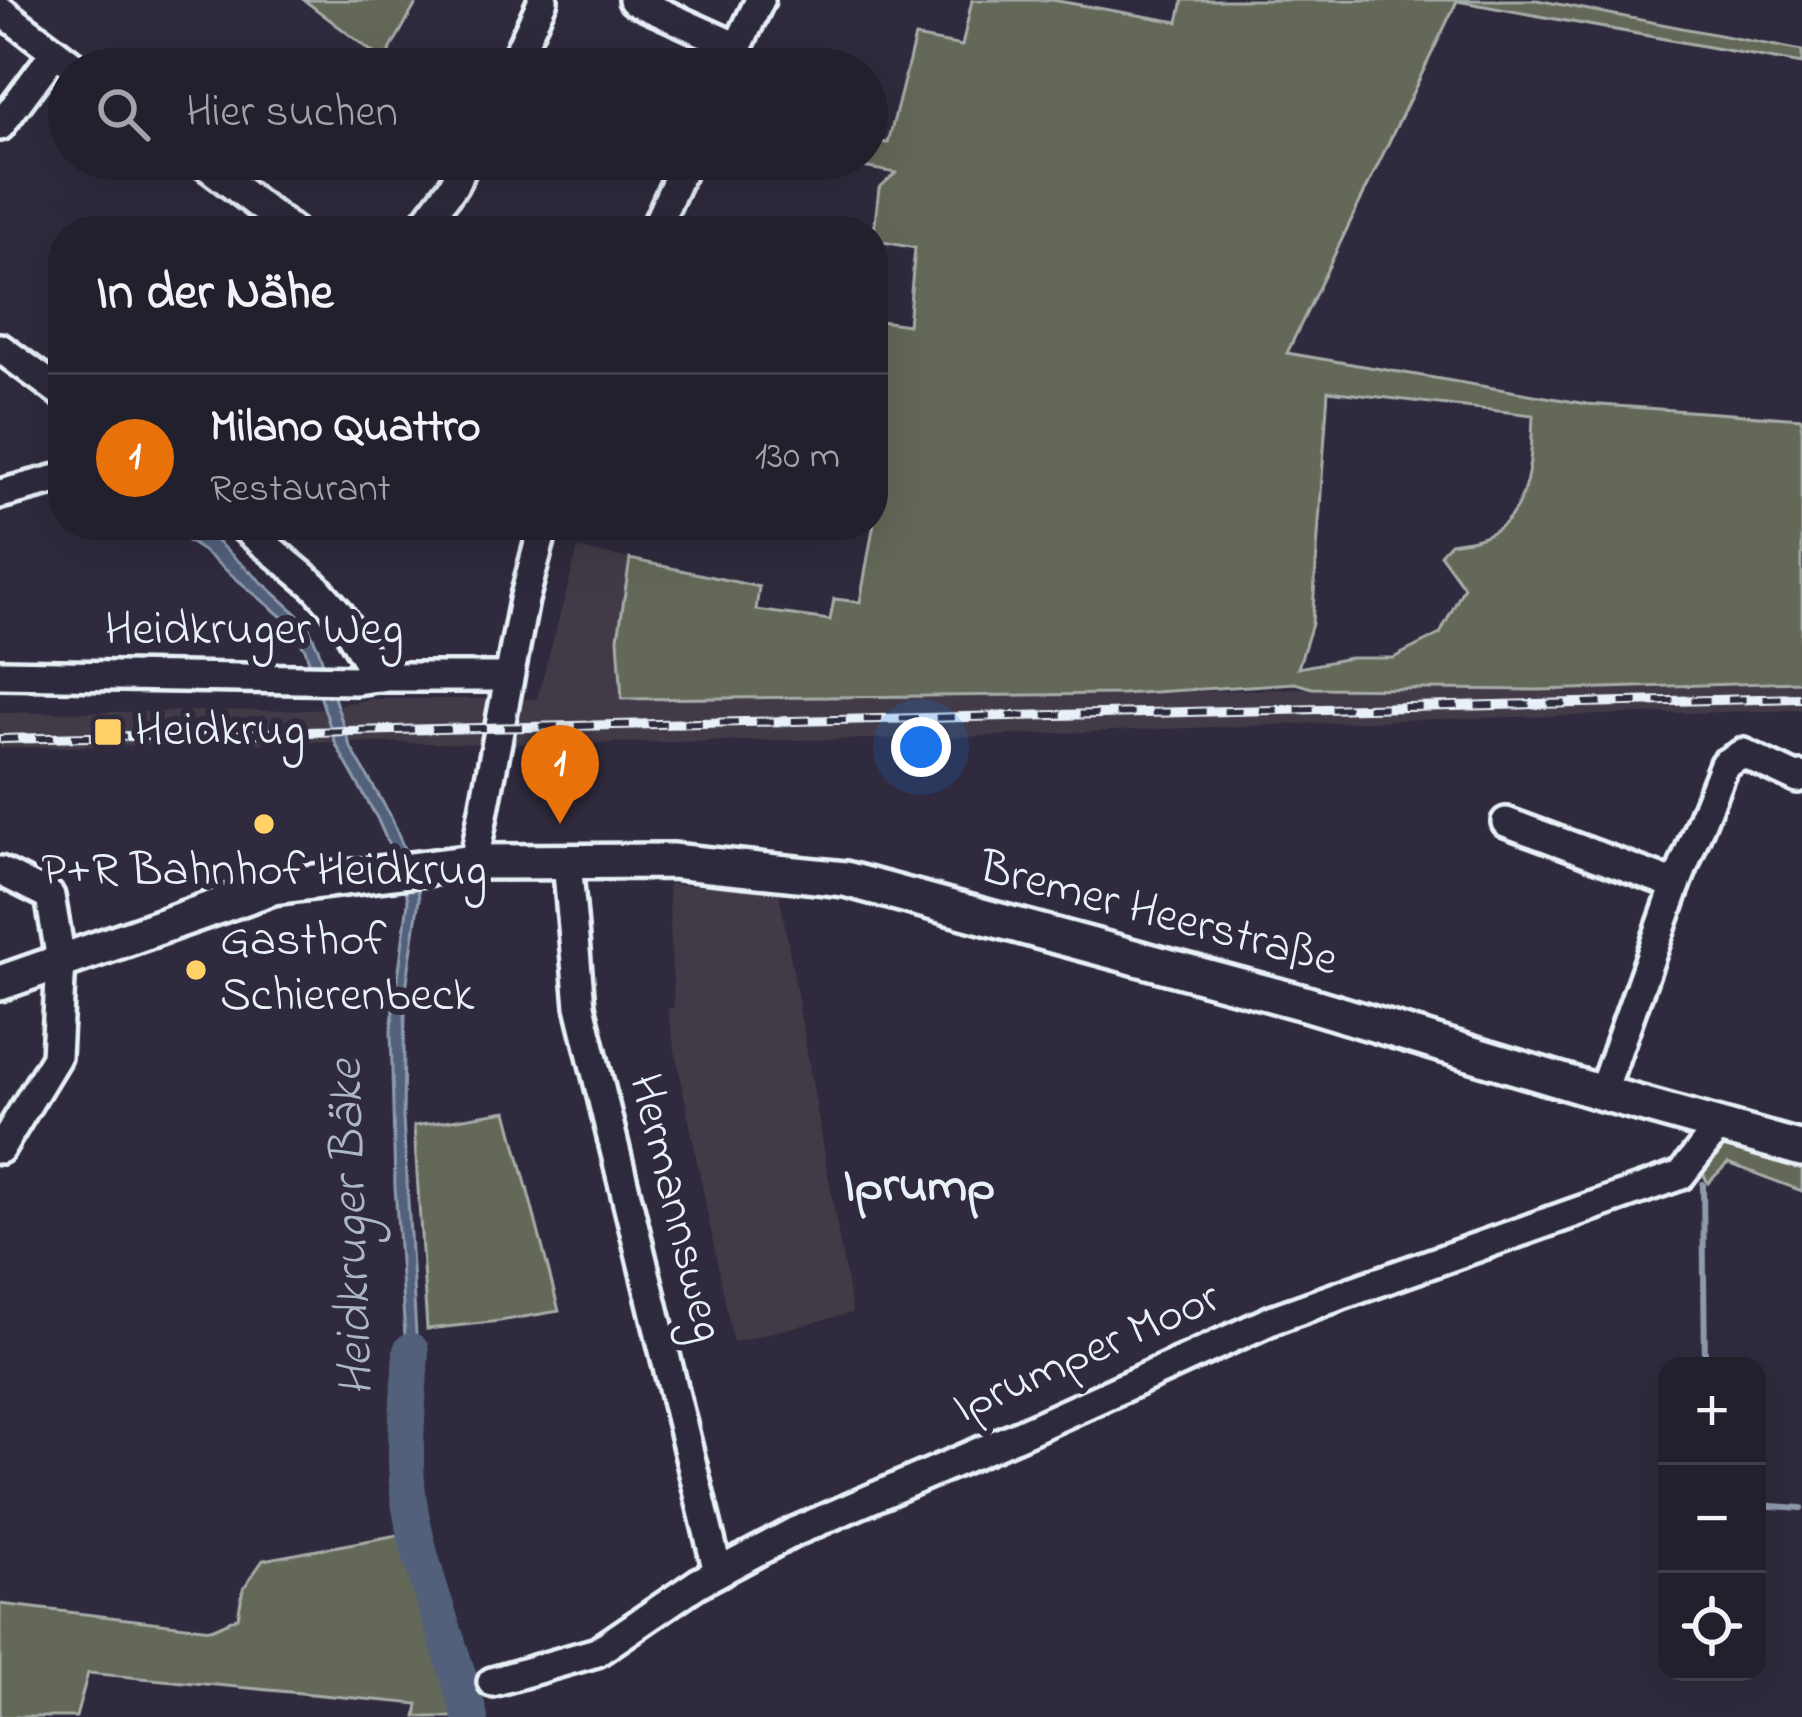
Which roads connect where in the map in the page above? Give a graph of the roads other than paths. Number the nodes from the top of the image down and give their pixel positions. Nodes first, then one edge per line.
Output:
1 (543, 0) edge
2 (633, 0) edge
3 (760, 0) edge
4 (0, 10) edge
5 (51, 48) edge
6 (521, 48) edge
7 (715, 48) edge
8 (737, 48) edge
9 (48, 79) edge
10 (0, 126) edge
11 (226, 180) edge
12 (455, 180) edge
13 (677, 180) edge
14 (273, 216) edge
15 (430, 216) edge
16 (661, 216) edge
17 (0, 348) edge
18 (48, 383) edge
19 (48, 481) edge
20 (0, 494) edge
21 (259, 540) edge
22 (540, 540) edge
23 (0, 674) edge
24 (508, 677) junction
25 (366, 679) junction
26 (1802, 777) edge
27 (1506, 822) dead end
28 (567, 861) junction
29 (474, 862) junction
30 (0, 871) edge
31 (1676, 885) junction
32 (61, 961) junction
33 (0, 983) edge
34 (1602, 1093) junction
35 (1720, 1125) junction
36 (1802, 1149) edge
37 (0, 1150) edge
38 (718, 1572) junction
39 (492, 1682) dead end

1 - 6 street
2 - 7 street
3 - 8 street
4 - 5 street
9 - 10 street
11 - 14 street
12 - 15 street
13 - 16 street
17 - 18 street
19 - 20 street
21 - 25 street
22 - 24 street
23 - 25 street, Heidkruger Weg
24 - 25 street, Heidkruger Weg
24 - 29 street
26 - 31 street
27 - 31 street
28 - 29 main road, Bremer Heerstraße
28 - 34 main road, Bremer Heerstraße
28 - 38 street, Hermannsweg
29 - 32 main road, Bremer Heerstraße
30 - 32 street
31 - 34 street
32 - 33 main road, Bremer Heerstraße
32 - 37 street
34 - 35 main road, Bremer Heerstraße
35 - 36 main road, Bremer Heerstraße
35 - 38 street, Iprumper Moor
38 - 39 street, Iprumper Moor

